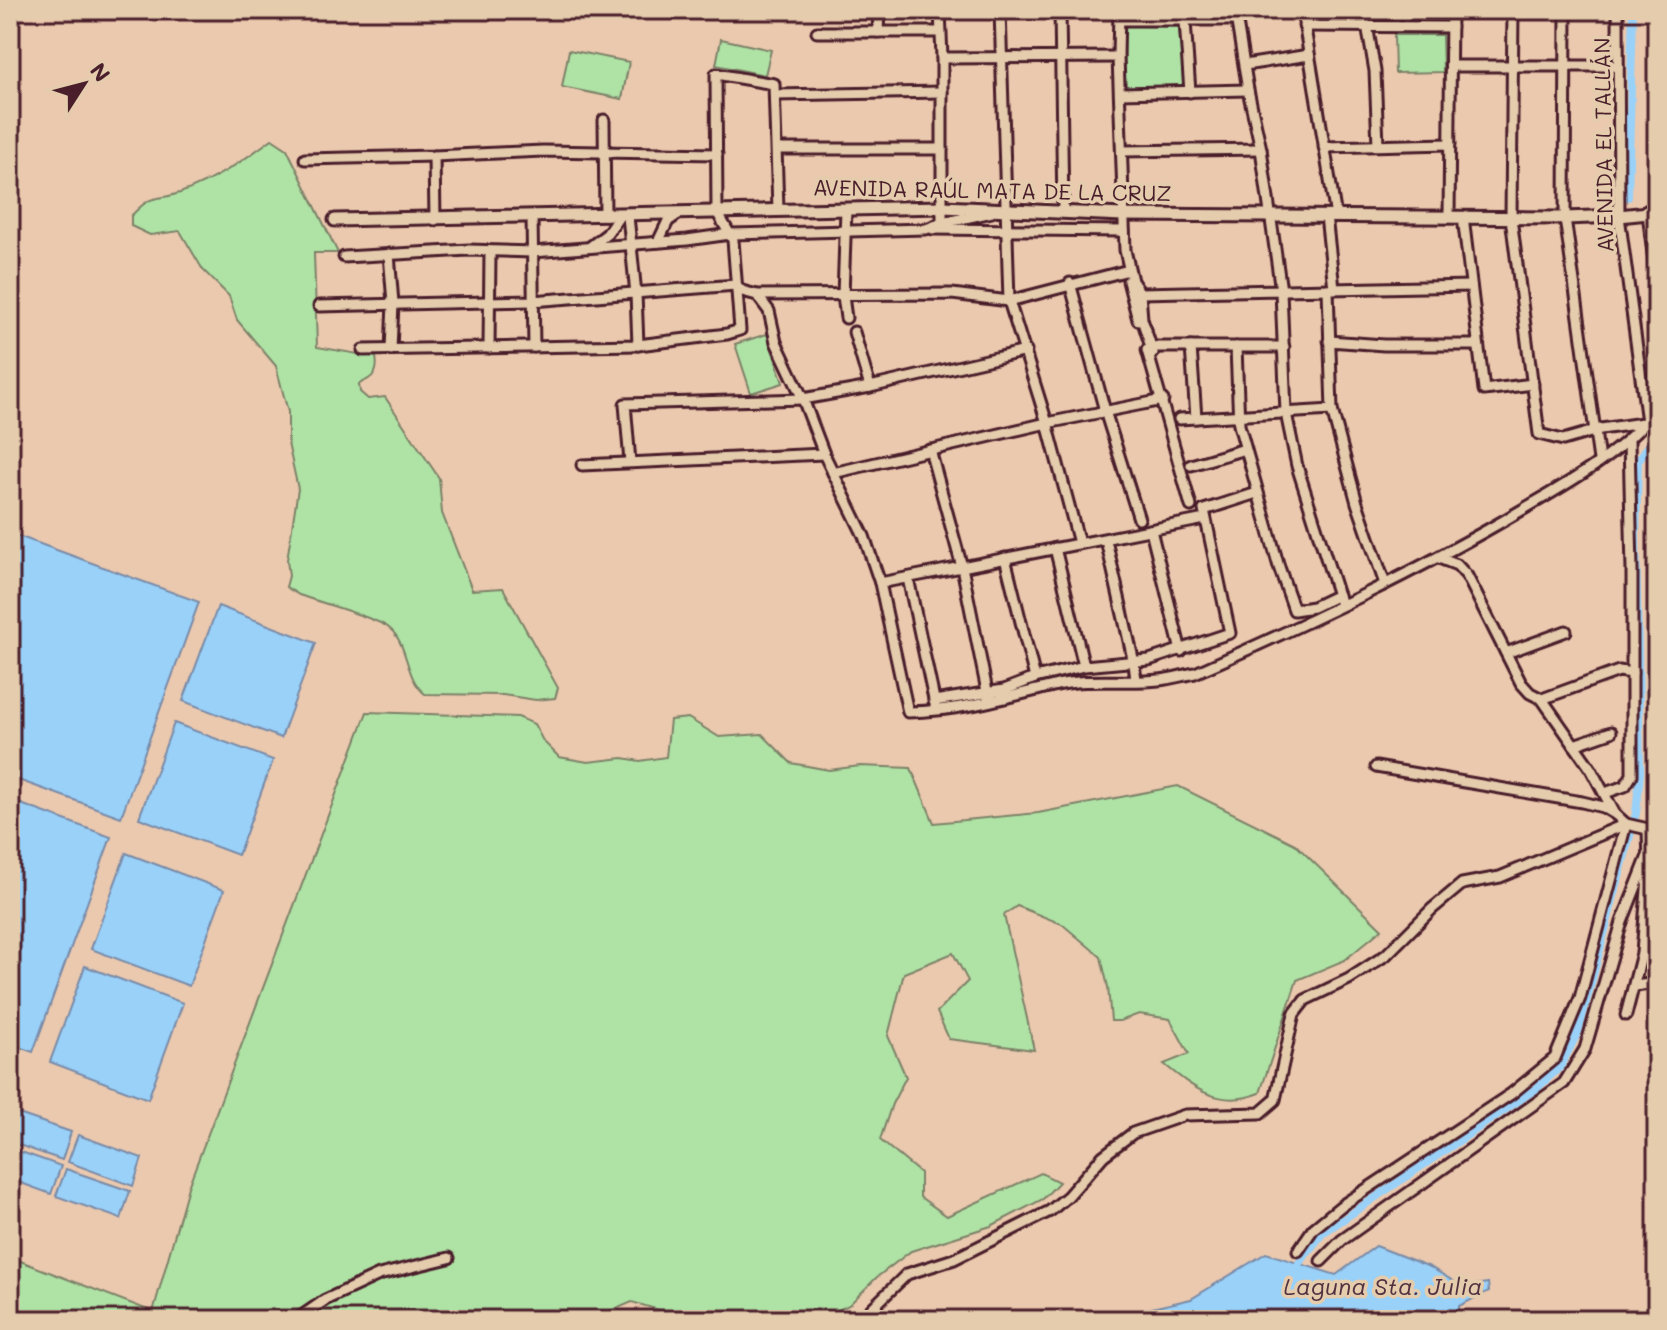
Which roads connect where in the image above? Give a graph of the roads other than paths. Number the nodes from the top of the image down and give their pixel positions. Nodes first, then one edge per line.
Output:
1 (879, 10) edge
2 (940, 10) edge
3 (1000, 10) edge
4 (1060, 10) edge
5 (1302, 10) edge
6 (1451, 10) edge
7 (1513, 10) edge
8 (1566, 10) edge
9 (1618, 10) edge
10 (1119, 15) edge
11 (1236, 15) edge
12 (1185, 21) junction
13 (1367, 25) junction
14 (1304, 26) junction
15 (1451, 27) junction
16 (817, 32) dead end
17 (878, 32) junction
18 (940, 32) junction
19 (1309, 55) junction
20 (1062, 57) junction
21 (1118, 57) junction
22 (942, 58) junction
23 (1001, 59) junction
24 (1245, 65) junction
25 (1513, 65) junction
26 (1566, 65) junction
27 (1451, 66) junction
28 (1618, 66) junction
29 (1248, 90) junction
30 (942, 92) junction
31 (1190, 92) junction
32 (1120, 93) junction
33 (775, 95) junction
34 (604, 120) dead end
35 (1450, 144) junction
36 (1378, 145) junction
37 (1324, 147) junction
38 (778, 149) junction
39 (942, 149) junction
40 (1261, 149) junction
41 (1122, 151) junction
42 (604, 152) junction
43 (717, 154) junction
44 (434, 156) junction
45 (305, 159) dead end
46 (943, 207) junction
47 (846, 209) junction
48 (1007, 209) junction
49 (778, 210) junction
50 (1063, 211) junction
51 (717, 212) junction
52 (1654, 213) edge
53 (678, 214) junction
54 (605, 215) junction
55 (1123, 215) junction
56 (624, 216) junction
57 (1271, 216) junction
58 (1331, 216) junction
59 (1619, 216) junction
60 (532, 217) junction
61 (1449, 217) junction
62 (1463, 217) junction
63 (1511, 218) junction
64 (1565, 218) junction
65 (335, 220) dead end
66 (435, 220) junction
67 (942, 223) junction
68 (926, 229) junction
69 (845, 230) junction
70 (1007, 230) junction
71 (1124, 231) junction
72 (730, 234) junction
73 (658, 242) junction
74 (631, 244) junction
75 (588, 248) junction
76 (1125, 250) junction
77 (490, 252) junction
78 (533, 252) junction
79 (389, 254) junction
80 (344, 257) dead end
81 (1125, 271) junction
82 (1070, 283) junction
83 (736, 285) junction
84 (1471, 286) junction
85 (1657, 286) edge
86 (1331, 288) junction
87 (1281, 291) junction
88 (1140, 293) junction
89 (636, 294) junction
90 (757, 295) junction
91 (843, 296) junction
92 (490, 301) junction
93 (532, 301) junction
94 (1009, 301) junction
95 (393, 303) junction
96 (319, 306) dead end
97 (846, 318) dead end
98 (854, 332) dead end
99 (1329, 341) junction
100 (638, 345) junction
101 (1478, 345) junction
102 (534, 347) junction
103 (1191, 347) junction
104 (1236, 347) junction
105 (1284, 347) junction
106 (489, 348) junction
107 (363, 350) dead end
108 (391, 350) junction
109 (1026, 351) junction
110 (1533, 384) junction
111 (870, 387) junction
112 (803, 399) junction
113 (1163, 400) junction
114 (1657, 408) edge
115 (1332, 410) junction
116 (1105, 411) junction
117 (1286, 413) junction
118 (1237, 416) junction
119 (1196, 418) junction
120 (1179, 419) dead end
121 (1652, 422) edge
122 (1047, 423) junction
123 (1594, 431) junction
124 (1629, 440) junction
125 (1245, 449) junction
126 (930, 450) junction
127 (824, 454) junction
128 (1599, 460) junction
129 (630, 462) junction
130 (582, 465) dead end
131 (1191, 465) dead end
132 (833, 473) junction
133 (1257, 493) junction
134 (1191, 506) dead end
135 (1139, 519) dead end
136 (1205, 519) junction
137 (1151, 530) junction
138 (1106, 540) junction
139 (1079, 543) junction
140 (1055, 548) junction
141 (1455, 550) junction
142 (1005, 558) junction
143 (1439, 558) junction
144 (962, 567) junction
145 (1467, 576) junction
146 (908, 578) junction
147 (880, 583) junction
148 (1385, 584) junction
149 (1340, 600) junction
150 (1566, 631) dead end
151 (1181, 651) junction
152 (1506, 653) junction
153 (1134, 663) junction
154 (1084, 666) junction
155 (1632, 673) junction
156 (1035, 678) junction
157 (1136, 680) junction
158 (989, 698) junction
159 (1542, 699) junction
160 (936, 706) junction
161 (1611, 732) dead end
162 (1574, 745) junction
163 (1376, 767) dead end
164 (1604, 791) junction
165 (1582, 802) junction
166 (1615, 814) junction
167 (1626, 824) junction
168 (1653, 828) edge
169 (1651, 861) edge
170 (1657, 983) edge
171 (1635, 986) junction
172 (1626, 1015) dead end
173 (1298, 1251) dead end
174 (449, 1258) dead end
175 (1321, 1261) dead end
176 (296, 1320) edge
177 (860, 1320) edge

1 - 17 street
2 - 18 street
3 - 23 street
4 - 20 street
5 - 14 street
6 - 15 street
7 - 25 street
8 - 26 street
9 - 28 street, AVENIDA EL TALLÁN
10 - 12 street
10 - 21 street
11 - 12 street
11 - 24 street
12 - 31 street
13 - 14 street
13 - 15 street
13 - 36 street
14 - 19 street
15 - 27 street
16 - 17 street
17 - 18 street
18 - 22 street
19 - 24 street
19 - 37 street
20 - 21 street
20 - 23 street
20 - 50 street
21 - 32 street
22 - 23 street
22 - 30 street
23 - 48 street
24 - 29 street
25 - 26 street
25 - 27 street
25 - 63 street
26 - 28 street
26 - 64 street
27 - 35 street
28 - 59 street, AVENIDA EL TALLÁN
29 - 31 street
29 - 40 street
30 - 33 street
30 - 39 street
31 - 32 street
32 - 41 street
33 - 38 street
33 - 43 street
34 - 42 street
35 - 36 street
35 - 61 street
36 - 37 street
37 - 58 street
38 - 39 street
38 - 49 street
39 - 46 street
40 - 41 street
40 - 57 street
41 - 55 street
42 - 43 street
42 - 44 street
42 - 54 street
43 - 51 street
44 - 45 street
44 - 66 street
46 - 47 street, AVENIDA RAÚL MATA DE LA CRUZ
46 - 48 street, AVENIDA RAÚL MATA DE LA CRUZ
46 - 67 street
47 - 49 street, AVENIDA RAÚL MATA DE LA CRUZ
47 - 69 street
48 - 50 street, AVENIDA RAÚL MATA DE LA CRUZ
48 - 67 street
48 - 70 street
49 - 51 street, AVENIDA RAÚL MATA DE LA CRUZ
50 - 55 street, AVENIDA RAÚL MATA DE LA CRUZ
51 - 53 street, AVENIDA RAÚL MATA DE LA CRUZ
51 - 72 street
52 - 59 street, AVENIDA RAÚL MATA DE LA CRUZ
52 - 85 street
53 - 56 street, AVENIDA RAÚL MATA DE LA CRUZ
53 - 73 street
54 - 56 street, AVENIDA RAÚL MATA DE LA CRUZ
54 - 60 street, AVENIDA RAÚL MATA DE LA CRUZ
55 - 57 street, AVENIDA RAÚL MATA DE LA CRUZ
55 - 71 street
56 - 74 street
56 - 75 street
57 - 58 street, AVENIDA RAÚL MATA DE LA CRUZ
57 - 87 street
58 - 61 street, AVENIDA RAÚL MATA DE LA CRUZ
58 - 86 street
59 - 64 street, AVENIDA RAÚL MATA DE LA CRUZ
59 - 121 street, AVENIDA EL TALLÁN
60 - 66 street, AVENIDA RAÚL MATA DE LA CRUZ
60 - 78 street
61 - 62 street, AVENIDA RAÚL MATA DE LA CRUZ
62 - 63 street, AVENIDA RAÚL MATA DE LA CRUZ
62 - 84 street
63 - 64 street, AVENIDA RAÚL MATA DE LA CRUZ
63 - 110 street
64 - 123 street
65 - 66 street, AVENIDA RAÚL MATA DE LA CRUZ
67 - 68 street
68 - 69 street
68 - 70 street
69 - 72 street
69 - 91 street
70 - 71 street
70 - 94 street
71 - 76 street
72 - 73 street
72 - 83 street
73 - 74 street
74 - 75 street
74 - 89 street
75 - 78 street
76 - 81 street
76 - 88 street
77 - 78 street
77 - 79 street
77 - 92 street
78 - 93 street
79 - 80 street
79 - 95 street
81 - 82 street
81 - 113 street
82 - 94 street
82 - 116 street
83 - 89 street
83 - 90 street
83 - 100 street
84 - 86 street
84 - 101 street
86 - 87 street
86 - 99 street
87 - 88 street
87 - 105 street
88 - 103 street
89 - 93 street
89 - 100 street
90 - 91 street
90 - 112 street
91 - 94 street
91 - 97 street
92 - 93 street
92 - 95 street
92 - 106 street
93 - 102 street
94 - 109 street
95 - 96 street
95 - 108 street
98 - 111 street
99 - 101 street
99 - 115 street
100 - 102 street
101 - 110 street
102 - 106 street
103 - 104 street
103 - 119 street
104 - 105 street
104 - 118 street
105 - 117 street
106 - 108 street
107 - 108 street
109 - 111 street
109 - 122 street
110 - 123 street
111 - 112 street
112 - 127 street
112 - 129 street
113 - 116 street
113 - 134 street
114 - 121 street
115 - 117 street
115 - 148 street
116 - 122 street
116 - 135 street
117 - 118 street
117 - 149 street
118 - 119 street
118 - 125 street
119 - 120 street
121 - 123 street
121 - 124 street
122 - 126 street
122 - 139 street
123 - 128 street
124 - 128 street
124 - 155 street
125 - 131 street
125 - 133 street
126 - 132 street
126 - 144 street
127 - 129 street
127 - 132 street
128 - 141 street
129 - 130 street
132 - 147 street
133 - 136 street
133 - 149 street
136 - 137 street
136 - 151 street
137 - 138 street
137 - 151 street
138 - 139 street
138 - 153 street
139 - 140 street
140 - 142 street
140 - 154 street
141 - 143 street
141 - 145 street
142 - 144 street
142 - 156 street
143 - 145 street
143 - 148 street
144 - 146 street
144 - 158 street
145 - 152 street
146 - 147 street
146 - 160 street
147 - 160 street
148 - 149 street
149 - 157 street
150 - 152 street
151 - 153 street
152 - 159 street
153 - 154 street
153 - 157 street
154 - 156 street
155 - 159 street
155 - 164 street
156 - 158 street
157 - 158 street
158 - 160 street
159 - 162 street
161 - 162 street
162 - 164 street
163 - 165 street
164 - 165 street
164 - 166 street
165 - 166 street
166 - 167 street
167 - 168 street
167 - 173 street
167 - 177 street
168 - 169 street
169 - 171 street
169 - 175 street
170 - 171 street
171 - 172 street
174 - 176 street

